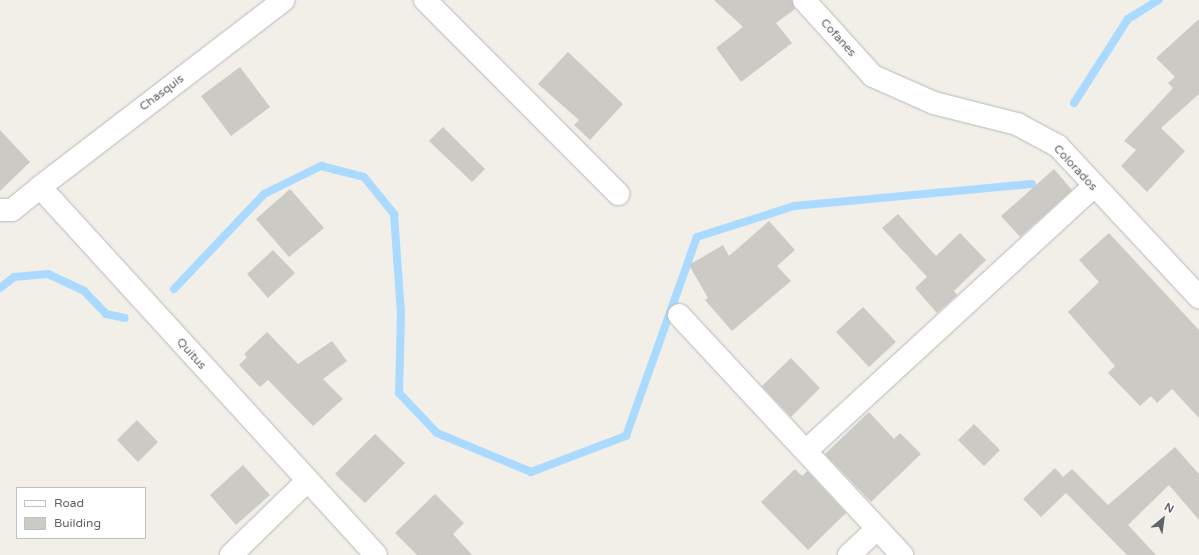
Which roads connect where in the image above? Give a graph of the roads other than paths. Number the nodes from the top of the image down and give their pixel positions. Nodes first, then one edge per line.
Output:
1 (284, 0) edge
2 (425, 0) edge
3 (804, 0) edge
4 (873, 76) joint
5 (40, 187) junction
6 (1093, 187) junction
7 (618, 194) dead end
8 (0, 210) edge
9 (1199, 297) edge
10 (679, 315) dead end
11 (807, 450) junction
12 (307, 481) junction
13 (877, 529) junction
14 (231, 555) edge
15 (376, 555) edge
16 (849, 555) edge
17 (902, 555) edge

1 - 5 street, Chasquis
2 - 7 street
3 - 4 street, Cofanes
4 - 6 street, Colorados
5 - 8 street
5 - 12 street, Quitus
6 - 9 street, Colorados
6 - 11 street
10 - 11 street
11 - 13 street
12 - 14 street
12 - 15 street, Quitus
13 - 16 street
13 - 17 street

